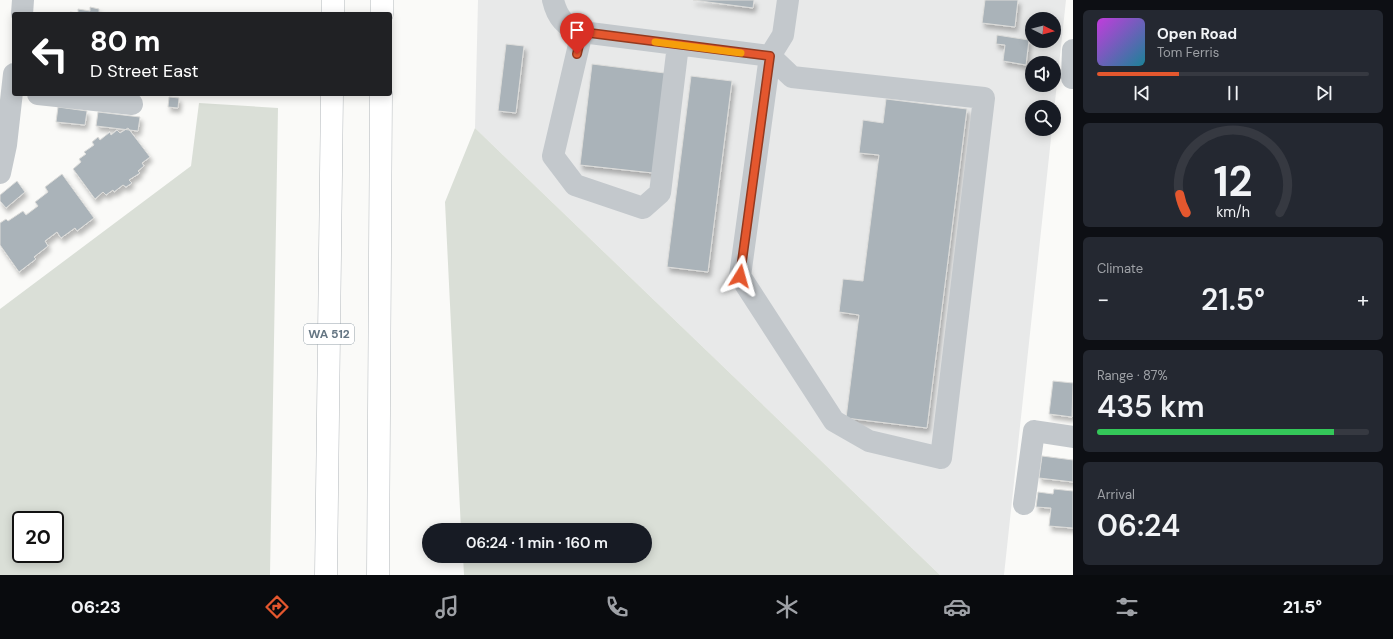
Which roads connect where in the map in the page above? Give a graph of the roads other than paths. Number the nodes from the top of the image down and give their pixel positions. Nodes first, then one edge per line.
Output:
1 (23, 0) edge
2 (333, 0) edge
3 (382, 0) edge
4 (788, 0) edge
5 (556, 8) edge
6 (22, 12) edge
7 (333, 12) edge
8 (382, 12) edge
9 (582, 32) junction
10 (678, 45) junction
11 (1073, 50) edge
12 (770, 56) junction
13 (1072, 78) dead end
14 (10, 87) edge
15 (57, 96) edge
16 (332, 96) edge
17 (381, 96) edge
18 (132, 104) dead end
19 (0, 173) edge
20 (1073, 437) edge
21 (1024, 504) dead end
22 (326, 575) edge
23 (378, 575) edge

1 - 6 street
2 - 7 highway
3 - 8 highway
4 - 12 street
5 - 9 street
9 - 10 street
9 - 10 street
10 - 12 street
11 - 13 street
12 - 12 street
14 - 19 street
15 - 18 street
16 - 22 highway, WA 512
17 - 23 highway
20 - 21 street

